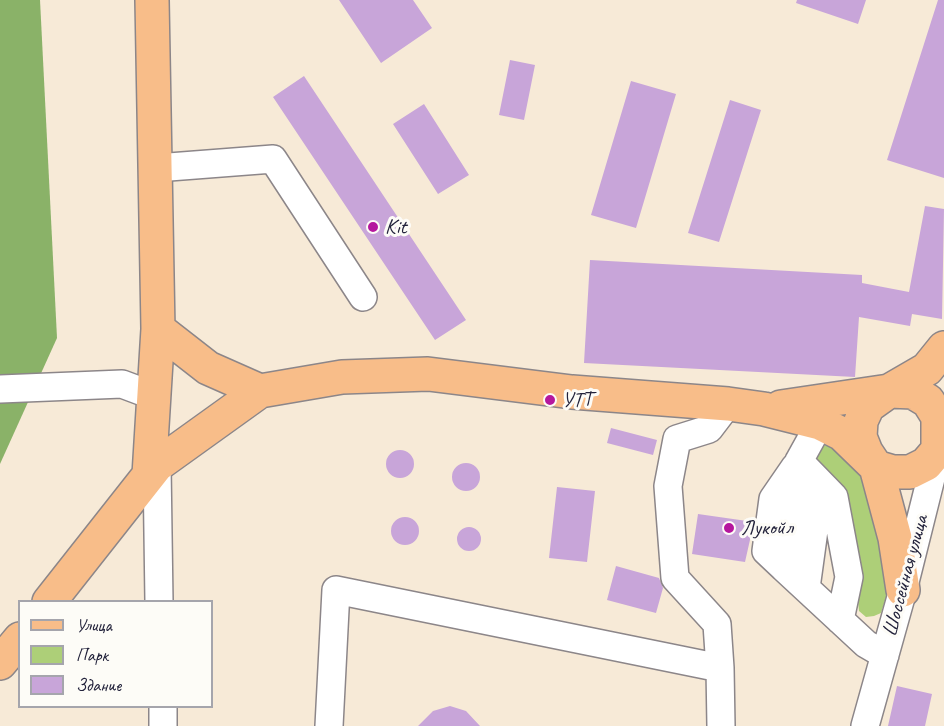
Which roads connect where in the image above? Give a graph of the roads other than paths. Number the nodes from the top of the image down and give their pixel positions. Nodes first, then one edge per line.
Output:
1 (152, 0) edge
2 (156, 168) junction
3 (363, 297) dead end
4 (158, 329) junction
5 (944, 348) edge
6 (208, 368) junction
7 (0, 389) edge
8 (260, 391) junction
9 (889, 391) junction
10 (154, 396) junction
11 (728, 404) junction
12 (764, 409) junction
13 (820, 423) junction
14 (207, 429) junction
15 (941, 438) edge
16 (799, 461) junction
17 (876, 467) junction
18 (153, 470) junction
19 (806, 588) junction
20 (903, 590) junction
21 (51, 600) edge
22 (159, 600) edge
23 (840, 620) junction
24 (18, 641) edge
25 (885, 655) junction
26 (0, 663) edge
27 (720, 668) junction
28 (162, 708) edge
29 (163, 726) edge
30 (329, 726) edge
31 (721, 726) edge
32 (866, 726) edge

1 - 2 main road
2 - 3 street
2 - 4 main road
4 - 6 main road
4 - 10 main road
5 - 9 main road
6 - 8 main road
6 - 10 main road
6 - 14 main road
7 - 10 street
8 - 11 main road
8 - 14 main road
9 - 12 main road
9 - 15 main road
9 - 17 main road
10 - 14 main road
10 - 18 main road
11 - 12 main road
11 - 27 street
12 - 13 main road
13 - 16 street
13 - 17 main road
14 - 18 main road
15 - 17 main road
15 - 20 street, Шоссейная улица
16 - 19 street
16 - 19 street
16 - 23 street
17 - 20 main road
18 - 21 main road
18 - 22 street
19 - 23 street
20 - 25 street, Шоссейная улица
23 - 25 street
24 - 26 main road
25 - 32 street, Шоссейная улица
27 - 30 street
27 - 31 street
28 - 29 street

